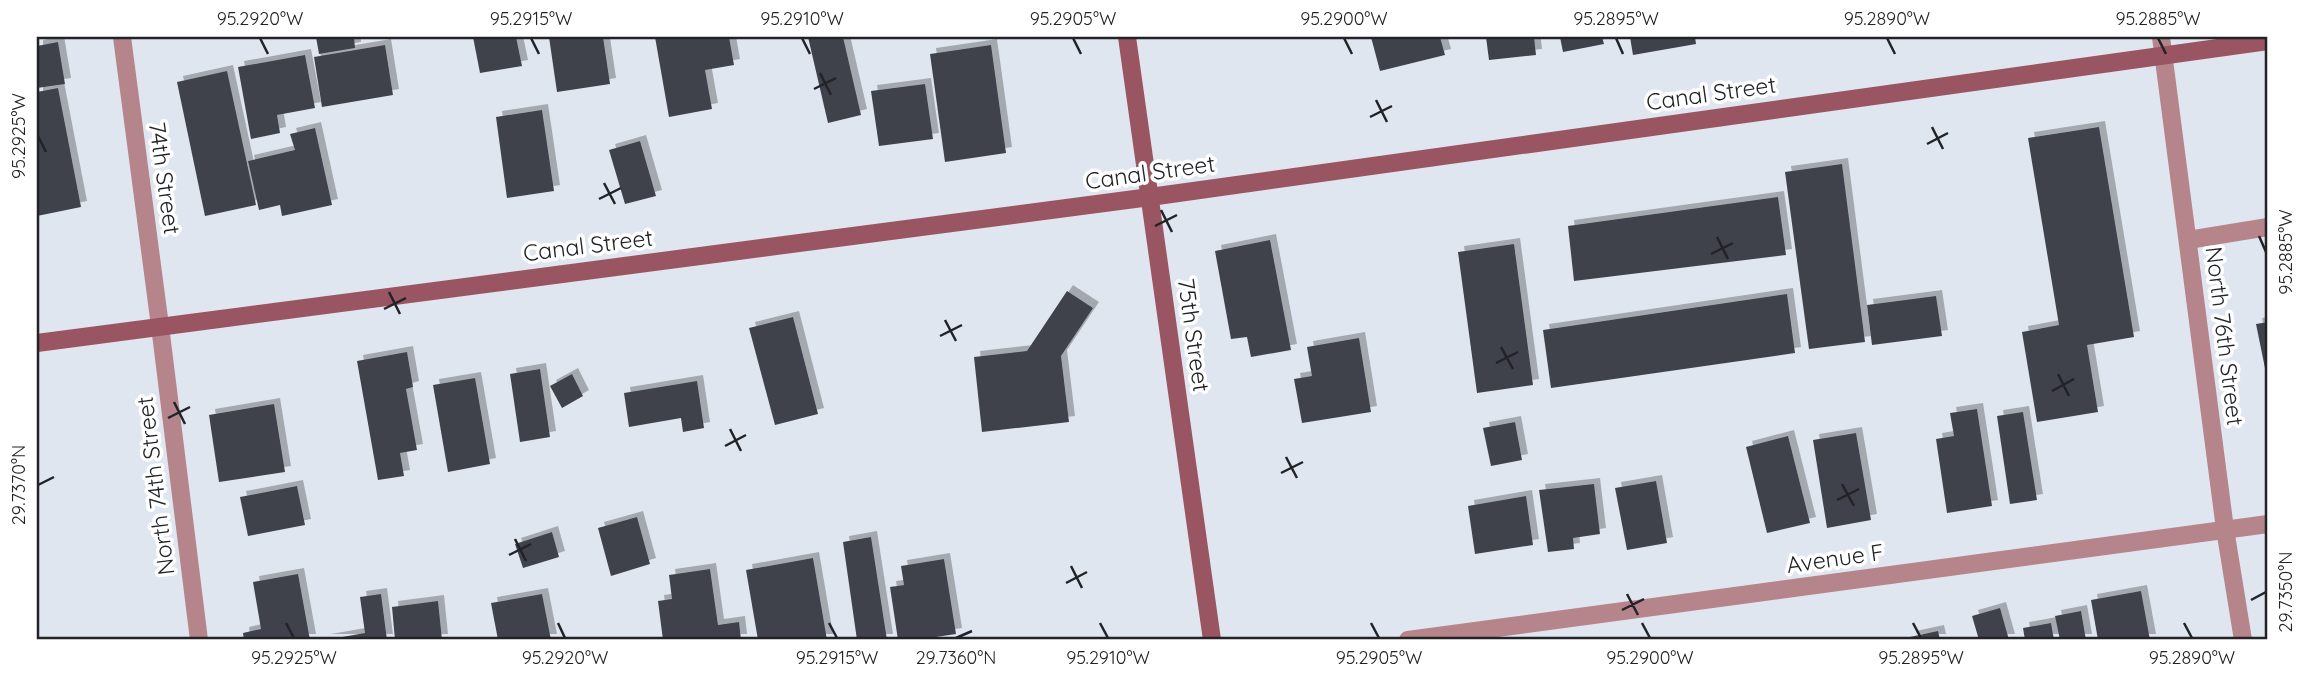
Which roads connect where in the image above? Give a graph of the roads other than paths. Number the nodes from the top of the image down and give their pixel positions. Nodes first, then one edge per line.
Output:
1 (122, 37) edge
2 (1127, 37) edge
3 (2268, 41) edge
4 (2162, 46) edge
5 (1150, 197) junction
6 (2268, 227) edge
7 (2188, 240) junction
8 (160, 326) junction
9 (37, 343) edge
10 (2268, 524) edge
11 (2225, 529) junction
12 (199, 640) edge
13 (1212, 640) edge
14 (1408, 640) edge
15 (2243, 640) edge

1 - 8 street, 74th Street
2 - 5 street, 75th Street
3 - 4 street, Canal Street
4 - 5 street, Canal Street
4 - 7 street, North 76th Street
5 - 8 street, Canal Street
5 - 13 street, 75th Street
6 - 7 street
7 - 11 street, North 76th Street
8 - 9 street, Canal Street
8 - 12 street, North 74th Street
10 - 11 street, Avenue F
11 - 14 street, Avenue F
11 - 15 street, North 76th Street

